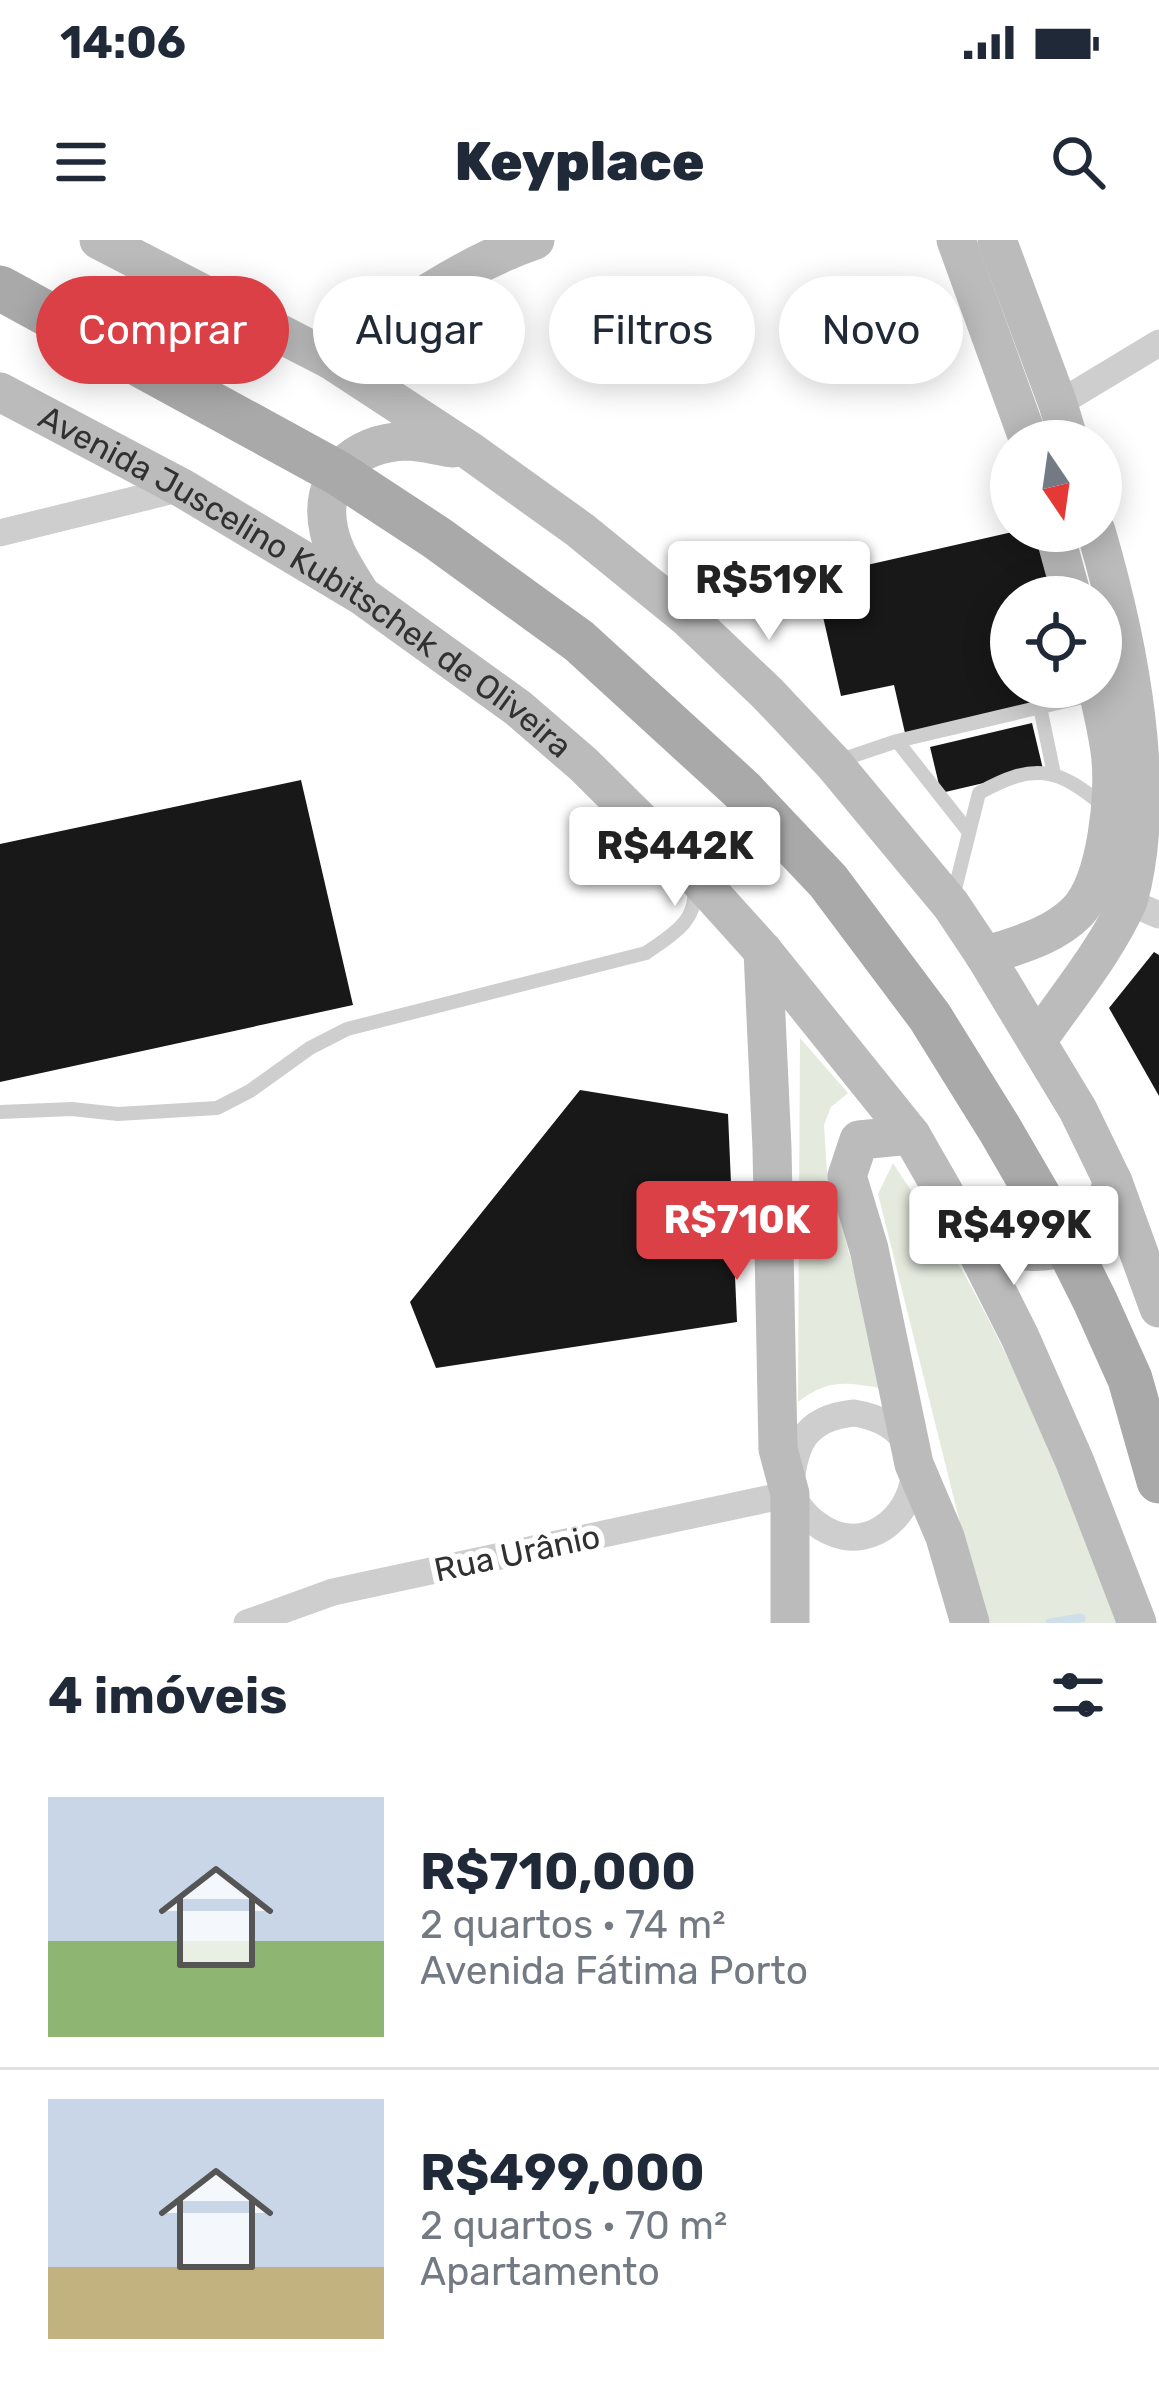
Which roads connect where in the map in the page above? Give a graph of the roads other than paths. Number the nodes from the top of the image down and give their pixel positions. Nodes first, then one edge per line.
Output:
1 (99, 240) edge
2 (536, 240) edge
3 (956, 240) edge
4 (997, 240) edge
5 (457, 276) edge
6 (0, 288) edge
7 (1159, 343) edge
8 (313, 351) edge
9 (368, 384) edge
10 (0, 392) edge
11 (1021, 420) edge
12 (1063, 420) edge
13 (1068, 420) edge
14 (470, 451) junction
15 (338, 473) junction
16 (182, 488) junction
17 (0, 533) edge
18 (1102, 552) edge
19 (361, 595) junction
20 (1138, 687) junction
21 (1122, 688) edge
22 (1032, 708) edge
23 (1040, 708) edge
24 (1102, 708) edge
25 (897, 741) junction
26 (833, 763) junction
27 (1054, 774) junction
28 (1109, 810) junction
29 (968, 830) junction
30 (1151, 849) edge
31 (689, 868) junction
32 (1127, 901) edge
33 (951, 905) junction
34 (763, 951) junction
35 (985, 956) junction
36 (1037, 1040) junction
37 (0, 1112) edge
38 (911, 1135) junction
39 (1112, 1182) junction
40 (969, 1236) junction
41 (1067, 1245) junction
42 (1159, 1308) edge
43 (914, 1463) junction
44 (1159, 1481) edge
45 (790, 1494) junction
46 (333, 1592) junction
47 (967, 1609) edge
48 (247, 1623) edge
49 (337, 1623) edge
50 (790, 1623) edge
51 (1137, 1623) edge

1 - 8 main road
2 - 5 main road
3 - 11 main road
4 - 12 main road
6 - 15 main road
7 - 13 street
9 - 14 main road
10 - 16 main road, Avenida Juscelino Kubitschek de Oliveira
14 - 15 main road
14 - 26 main road
15 - 19 main road
15 - 41 main road
16 - 17 street
16 - 19 main road, Avenida Juscelino Kubitschek de Oliveira
18 - 20 main road
19 - 31 main road, Avenida Juscelino Kubitschek de Oliveira
20 - 21 lane
20 - 30 main road
22 - 25 lane
23 - 27 lane
24 - 28 main road
25 - 26 lane
25 - 29 lane
26 - 33 main road
27 - 28 lane
27 - 29 lane
28 - 32 main road
29 - 33 lane
30 - 32 main road
31 - 34 main road, Avenida Juscelino Kubitschek de Oliveira
31 - 37 lane
32 - 35 main road
32 - 36 main road
33 - 35 main road
34 - 38 main road, Avenida Juscelino Kubitschek de Oliveira
34 - 45 main road
35 - 36 main road
36 - 39 main road
38 - 40 main road, Avenida Juscelino Kubitschek de Oliveira
38 - 43 main road
39 - 41 main road
39 - 42 main road
40 - 41 main road
40 - 51 main road, Avenida Juscelino Kubitschek de Oliveira
41 - 44 main road
43 - 45 street
43 - 45 street
43 - 47 main road
45 - 46 street, Rua Urânio
45 - 50 main road
46 - 48 street, Rua Urânio
46 - 49 street

